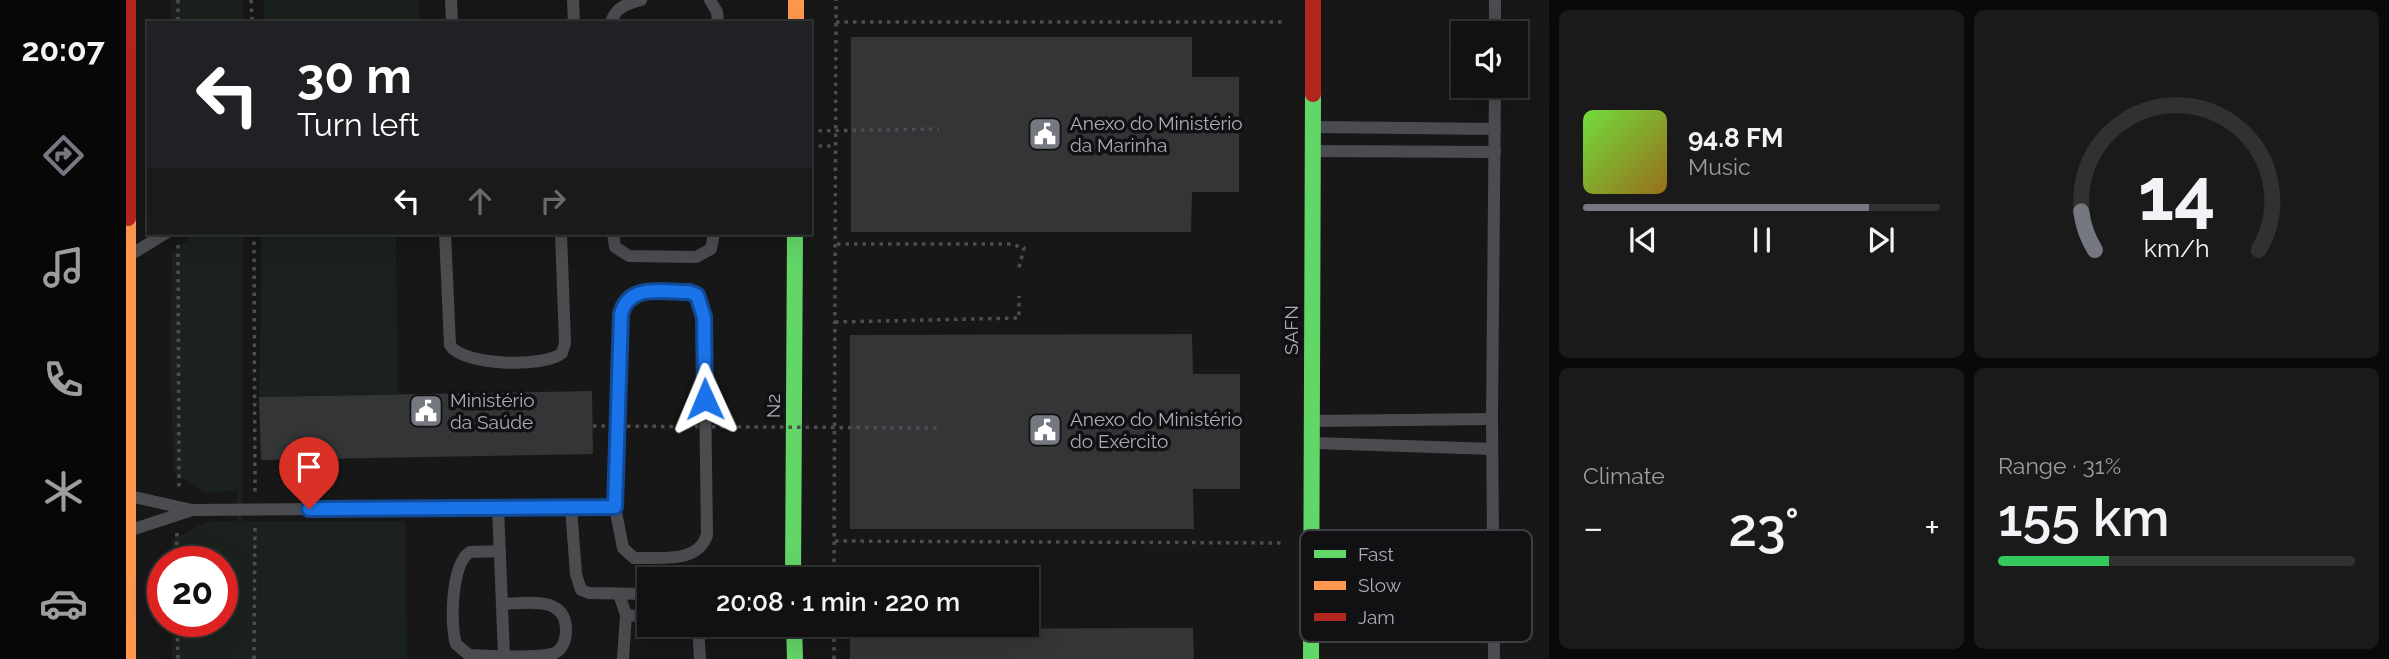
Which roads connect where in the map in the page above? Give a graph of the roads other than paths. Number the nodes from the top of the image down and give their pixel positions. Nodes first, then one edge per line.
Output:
1 (128, 0) edge
2 (451, 0) edge
3 (573, 0) edge
4 (641, 0) edge
5 (710, 0) edge
6 (796, 0) edge
7 (1313, 0) edge
8 (1494, 0) edge
9 (452, 21) edge
10 (573, 21) edge
11 (611, 21) edge
12 (718, 21) edge
13 (796, 21) edge
14 (1494, 21) edge
15 (1495, 98) edge
16 (1313, 127) junction
17 (1495, 128) junction
18 (1313, 150) junction
19 (1495, 152) junction
20 (133, 188) edge
21 (163, 235) edge
22 (445, 235) edge
23 (561, 235) edge
24 (613, 235) edge
25 (714, 235) edge
26 (795, 235) edge
27 (129, 256) junction
28 (128, 295) edge
29 (1492, 419) junction
30 (1312, 421) junction
31 (126, 422) edge
32 (1312, 442) junction
33 (1492, 449) junction
34 (128, 495) junction
35 (498, 507) junction
36 (615, 507) junction
37 (571, 508) junction
38 (179, 511) junction
39 (1309, 530) edge
40 (1493, 530) edge
41 (128, 531) edge
42 (500, 551) junction
43 (793, 567) edge
44 (619, 594) junction
45 (637, 594) edge
46 (502, 604) junction
47 (626, 615) junction
48 (637, 616) edge
49 (699, 637) edge
50 (794, 637) edge
51 (503, 656) junction
52 (128, 659) edge
53 (623, 659) edge
54 (700, 659) edge
55 (794, 659) edge

1 - 20 main road
2 - 9 lane
3 - 10 lane
4 - 11 lane
5 - 12 lane
6 - 13 main road
7 - 16 main road, SAFN
8 - 14 lane
15 - 17 lane
16 - 17 lane
16 - 18 main road, SAFN
17 - 19 lane
18 - 19 lane
18 - 30 main road, SAFN
19 - 29 lane
20 - 27 main road
21 - 27 lane
22 - 23 lane
24 - 25 lane
26 - 43 main road, N2
27 - 28 main road
28 - 31 main road
29 - 30 lane
29 - 33 lane
30 - 32 main road, SAFN
31 - 34 main road
32 - 33 lane
32 - 39 main road, SAFN
33 - 40 lane
34 - 38 lane
34 - 41 main road
35 - 37 lane
35 - 38 lane
35 - 42 lane
36 - 36 lane
36 - 37 lane
37 - 44 lane
38 - 41 lane
41 - 52 main road
42 - 46 lane
42 - 51 lane
44 - 45 lane
44 - 47 lane
46 - 51 lane
46 - 51 lane
47 - 48 lane
47 - 53 lane
49 - 54 lane
50 - 55 main road

